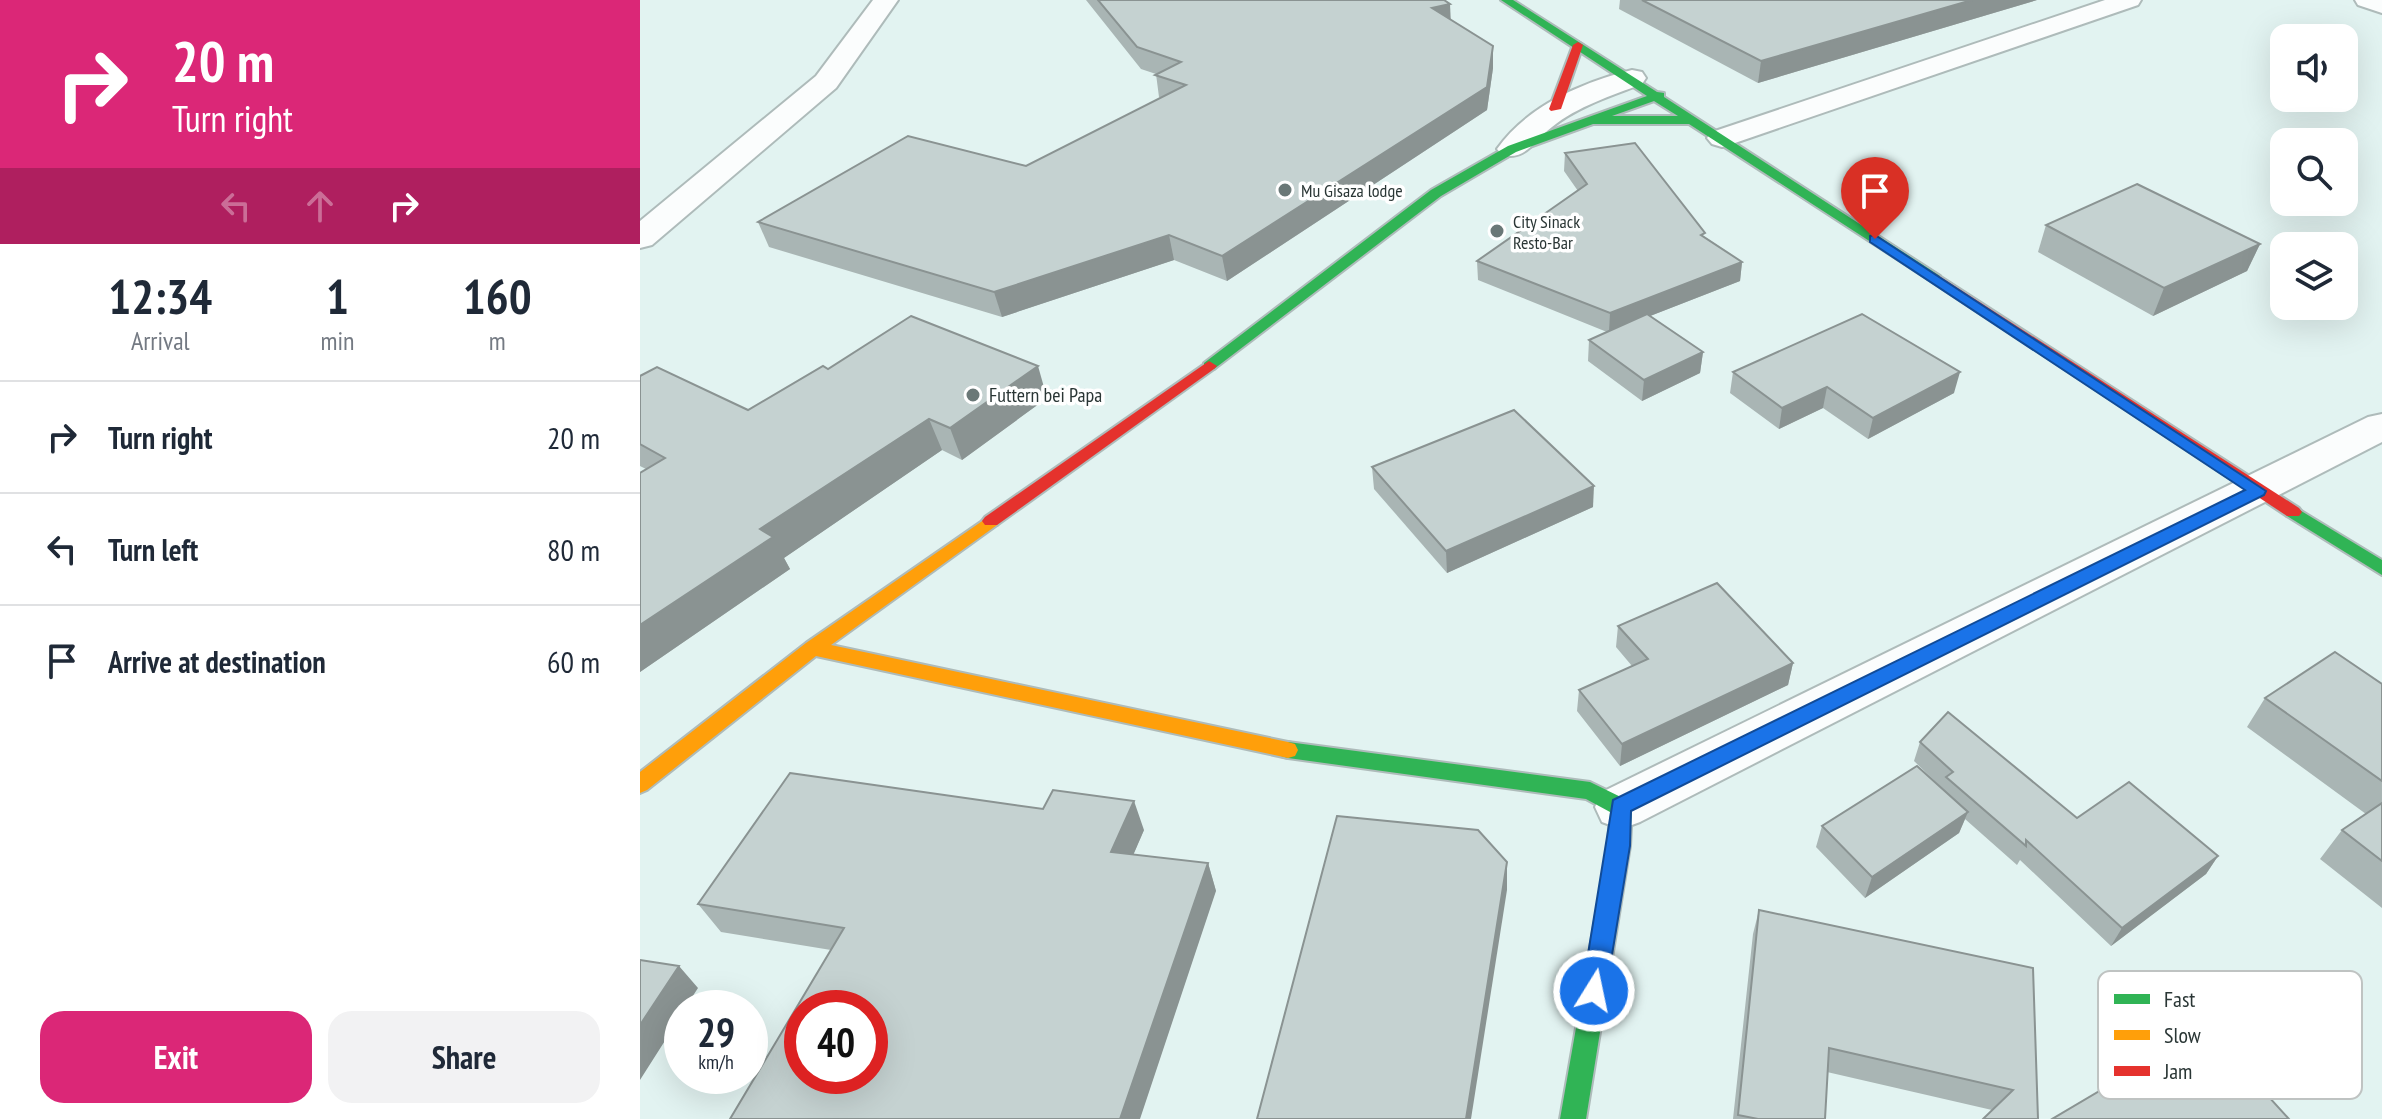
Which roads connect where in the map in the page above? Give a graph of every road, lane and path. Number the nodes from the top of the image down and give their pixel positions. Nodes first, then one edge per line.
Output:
1 (886, 0) edge
2 (1506, 0) edge
3 (2129, 0) edge
4 (2367, 0) edge
5 (2382, 6) edge
6 (1578, 45) junction
7 (1632, 78) junction
8 (1660, 95) junction
9 (1555, 109) junction
10 (1589, 120) junction
11 (1695, 120) junction
12 (1722, 138) junction
13 (1512, 149) junction
14 (640, 238) edge
15 (2382, 426) edge
16 (2258, 491) junction
17 (2382, 569) edge
18 (813, 648) junction
19 (640, 784) edge
20 (1621, 807) junction
21 (1573, 1119) edge

1 - 14 street
2 - 6 main road
3 - 12 street
4 - 5 street
6 - 7 main road
6 - 9 main road
7 - 8 main road
7 - 9 street
8 - 10 main road
8 - 11 main road
9 - 13 street
10 - 11 main road
10 - 13 main road
11 - 12 main road
12 - 16 main road
13 - 18 main road
15 - 16 street
16 - 17 main road
16 - 20 street
18 - 19 main road
18 - 20 main road
20 - 21 main road

